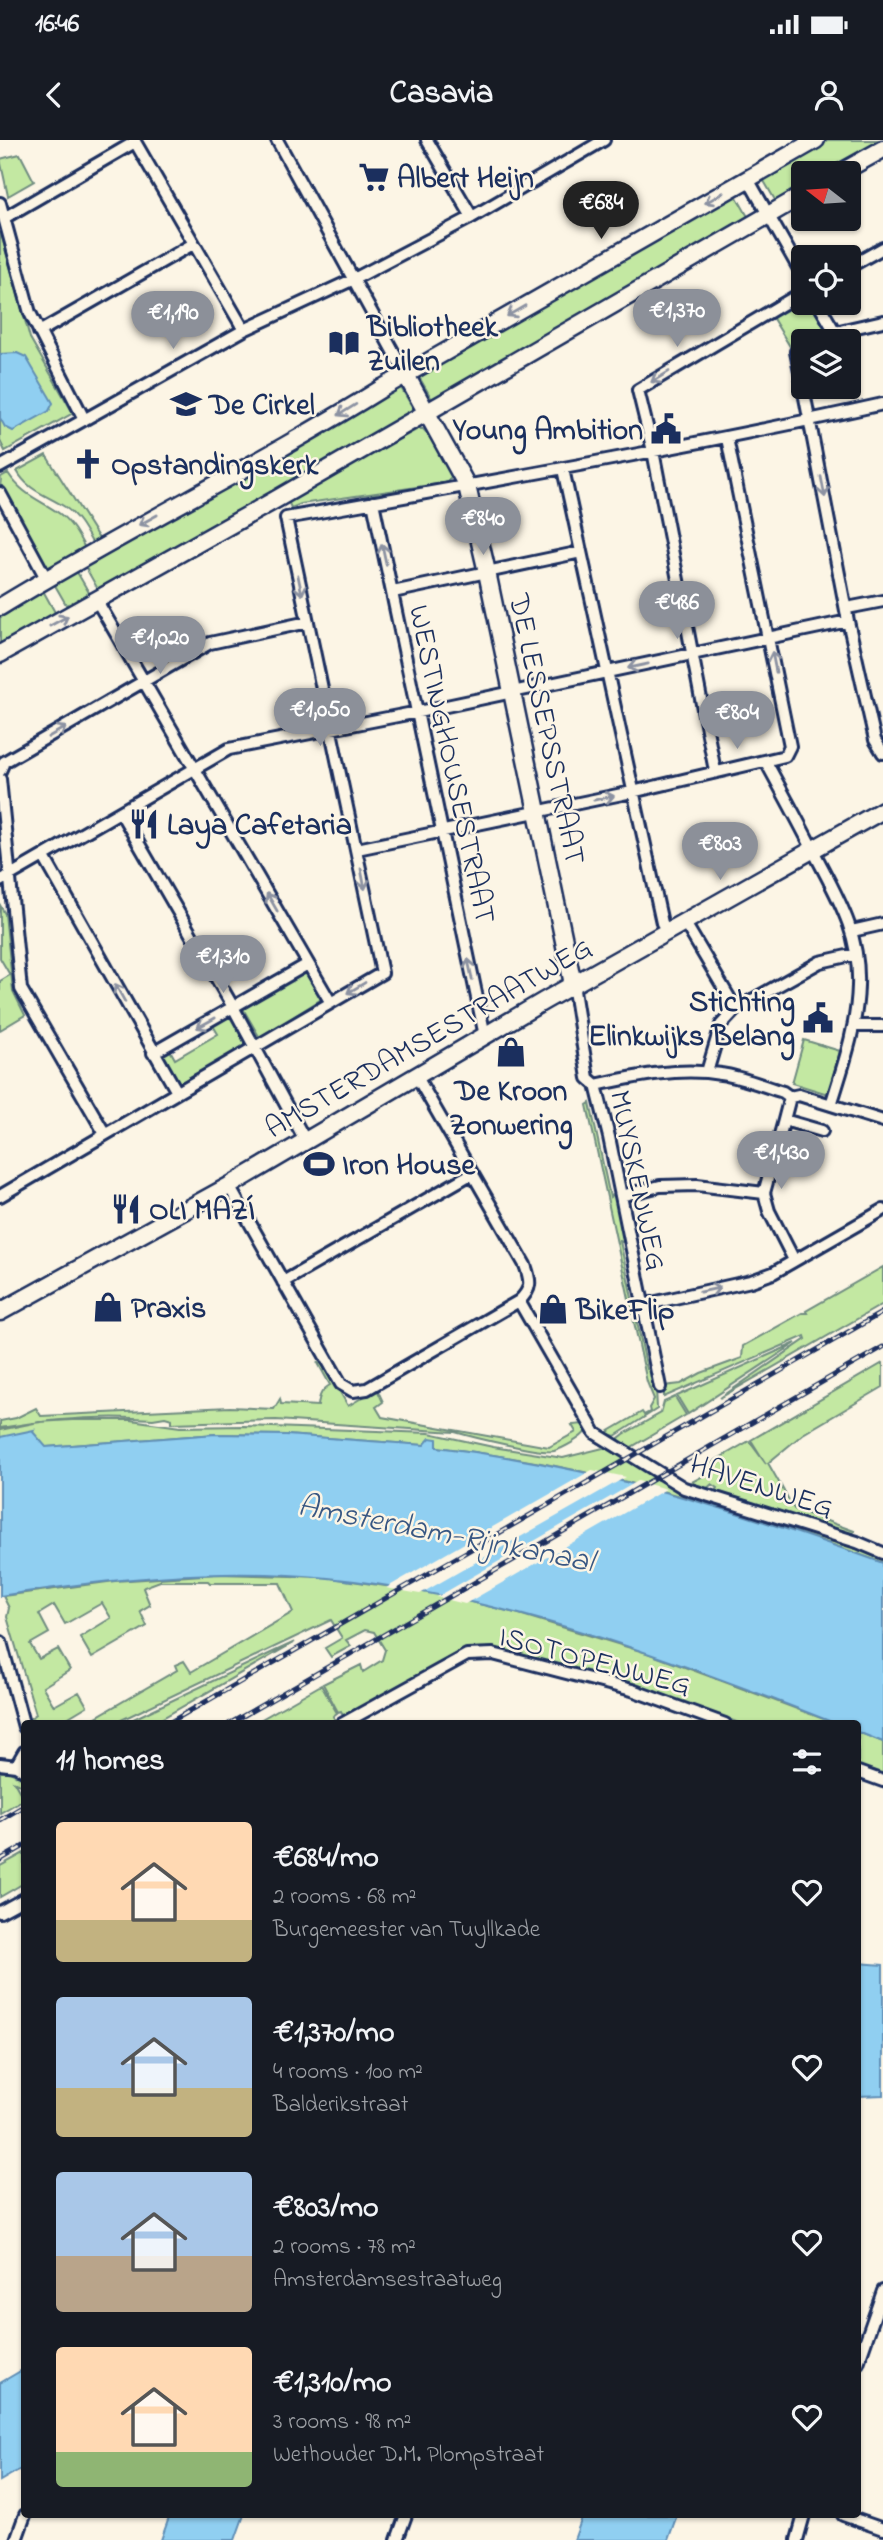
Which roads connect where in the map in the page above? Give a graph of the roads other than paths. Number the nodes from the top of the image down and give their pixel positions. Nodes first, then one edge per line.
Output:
1 (277, 140) edge
2 (427, 140) edge
3 (604, 140) edge
4 (816, 140) edge
5 (134, 141) edge
6 (883, 149) edge
7 (861, 161) edge
8 (748, 178) junction
9 (791, 202) edge
10 (0, 203) edge
11 (769, 214) junction
12 (472, 217) junction
13 (4, 218) junction
14 (193, 244) junction
15 (883, 248) edge
16 (791, 254) edge
17 (861, 260) edge
18 (355, 279) junction
19 (791, 299) edge
20 (883, 321) edge
21 (848, 329) edge
22 (244, 330) junction
23 (39, 332) junction
24 (406, 375) junction
25 (806, 399) edge
26 (883, 404) edge
27 (427, 412) junction
28 (84, 419) junction
29 (810, 420) junction
30 (727, 438) junction
31 (653, 451) junction
32 (0, 467) edge
33 (563, 470) junction
34 (467, 486) junction
35 (0, 493) edge
36 (373, 502) junction
37 (581, 552) junction
38 (487, 572) junction
39 (46, 578) junction
40 (393, 592) junction
41 (97, 601) junction
42 (883, 601) edge
43 (0, 607) edge
44 (847, 608) junction
45 (848, 621) junction
46 (308, 622) junction
47 (769, 638) junction
48 (0, 654) edge
49 (693, 654) junction
50 (607, 672) junction
51 (145, 681) junction
52 (512, 692) junction
53 (418, 712) junction
54 (331, 728) junction
55 (883, 753) edge
56 (766, 762) junction
57 (195, 768) junction
58 (0, 770) edge
59 (715, 771) junction
60 (0, 779) edge
61 (632, 792) junction
62 (883, 810) edge
63 (537, 812) junction
64 (121, 813) junction
65 (442, 831) junction
66 (357, 849) junction
67 (813, 849) junction
68 (44, 857) junction
69 (11, 874) junction
70 (0, 881) edge
71 (685, 923) junction
72 (883, 924) edge
73 (852, 931) junction
74 (668, 932) junction
75 (856, 954) junction
76 (308, 964) junction
77 (573, 984) junction
78 (331, 1003) junction
79 (233, 1007) junction
80 (736, 1009) junction
81 (854, 1026) junction
82 (883, 1026) edge
83 (485, 1036) junction
84 (255, 1046) junction
85 (153, 1053) junction
86 (707, 1072) junction
87 (417, 1077) junction
88 (596, 1085) junction
89 (177, 1092) junction
90 (790, 1097) junction
91 (831, 1105) junction
92 (784, 1120) junction
93 (883, 1121) edge
94 (822, 1130) dead end
95 (104, 1134) junction
96 (305, 1140) junction
97 (471, 1174) junction
98 (229, 1186) junction
99 (764, 1193) junction
100 (0, 1196) edge
101 (621, 1196) junction
102 (883, 1210) edge
103 (794, 1260) junction
104 (283, 1282) junction
105 (519, 1301) junction
106 (643, 1305) junction
107 (0, 1312) edge
108 (660, 1387) dead end
109 (883, 1553) edge
110 (1, 1642) edge
111 (22, 1720) edge
112 (349, 1720) edge
113 (714, 1720) edge
114 (0, 1764) edge
115 (20, 1768) edge
116 (861, 1773) edge
117 (883, 1781) edge
118 (21, 1901) edge
119 (0, 1912) edge
120 (883, 2291) edge
121 (861, 2354) edge
122 (24, 2518) edge
123 (404, 2518) edge
124 (803, 2518) edge
125 (852, 2518) edge
126 (883, 2529) edge
127 (16, 2540) edge
128 (397, 2540) edge
129 (797, 2540) edge

1 - 18 street
2 - 12 street
3 - 12 street
4 - 8 street
5 - 13 street
5 - 14 street
6 - 7 street
8 - 11 street
8 -> 24 street
9 - 11 street
10 - 13 street
11 - 16 street
11 - 27 street
12 - 18 street
13 - 23 street
14 - 22 street
14 - 23 street
15 - 17 street
18 - 22 street
18 - 24 street
19 -> 31 street
20 - 21 street
22 - 28 street
23 - 28 street
24 - 27 street, DE LESSEPSSTRAAT
24 -> 39 street
25 - 29 street
26 - 29 street
27 - 34 street, DE LESSEPSSTRAAT
27 - 41 street
28 - 32 street
29 - 30 street
29 -> 44 street
30 - 31 street
30 - 47 street
31 - 33 street
31 - 49 street
33 - 34 street
33 - 37 street
34 - 36 street
34 - 38 street, DE LESSEPSSTRAAT
35 - 39 street
40 -> 36 street, WESTINGHOUSESTRAAT
36 -> 46 street
37 - 38 street
37 - 50 street
38 - 40 street
38 - 52 street, DE LESSEPSSTRAAT
39 - 43 street
40 - 53 street, WESTINGHOUSESTRAAT
48 -> 41 street
41 - 51 street
42 - 44 street
44 - 45 street
45 - 47 street
45 - 55 street
46 - 51 street
46 - 54 street
47 - 49 street
56 -> 47 street
49 -> 50 street
49 - 59 street
50 - 52 street
50 - 61 street
51 - 57 street
58 -> 51 street
52 - 53 street
52 - 63 street, DE LESSEPSSTRAAT
53 - 54 street
53 - 65 street, WESTINGHOUSESTRAAT
54 - 57 street
54 - 66 street
56 - 59 street
56 - 67 street
57 - 64 street
76 -> 57 street
59 - 61 street
60 - 69 street
63 -> 61 street
61 - 74 street
62 - 67 street, AMSTERDAMSESTRAATWEG
63 - 65 street
63 - 77 street, DE LESSEPSSTRAAT
64 - 68 street
64 - 79 street
65 - 66 street
83 -> 65 street, WESTINGHOUSESTRAAT
66 -> 78 street
67 - 71 street, AMSTERDAMSESTRAATWEG
67 - 73 street
68 - 69 street
85 -> 68 street
69 - 70 street
69 - 95 street
71 - 74 street, AMSTERDAMSESTRAATWEG
71 - 80 street
72 - 73 street
73 - 75 street
74 - 77 street, AMSTERDAMSESTRAATWEG
75 - 80 street
75 - 81 street
76 - 78 street
76 - 79 street
77 - 83 street, AMSTERDAMSESTRAATWEG
77 - 88 street, MUYSKENWEG
78 - 84 street
79 - 84 street
79 -> 85 street
80 - 86 street
81 - 82 street
81 - 91 street
83 - 87 street, AMSTERDAMSESTRAATWEG
84 - 89 street
84 - 96 street
85 - 89 street
86 - 88 street
86 - 90 street
87 - 96 street, AMSTERDAMSESTRAATWEG
87 - 97 street
88 - 101 street, MUYSKENWEG
89 - 95 street
90 - 91 street
90 - 92 street
91 - 93 street
92 - 94 street
92 - 99 street
95 - 100 street
96 - 98 street, AMSTERDAMSESTRAATWEG
97 - 104 street
97 - 105 street
98 - 104 street
98 - 107 street, AMSTERDAMSESTRAATWEG
99 - 101 street
99 - 103 street
101 - 106 street, MUYSKENWEG
102 - 103 street
106 -> 103 street
104 - 105 street
105 - 109 street, HAVENWEG
106 - 108 street, MUYSKENWEG
110 - 111 street
112 - 113 street, ISOTOPENWEG
114 - 115 street
116 - 117 street
118 - 119 street
120 - 121 street
122 - 127 street
123 - 128 street
124 - 129 street
125 - 126 street

